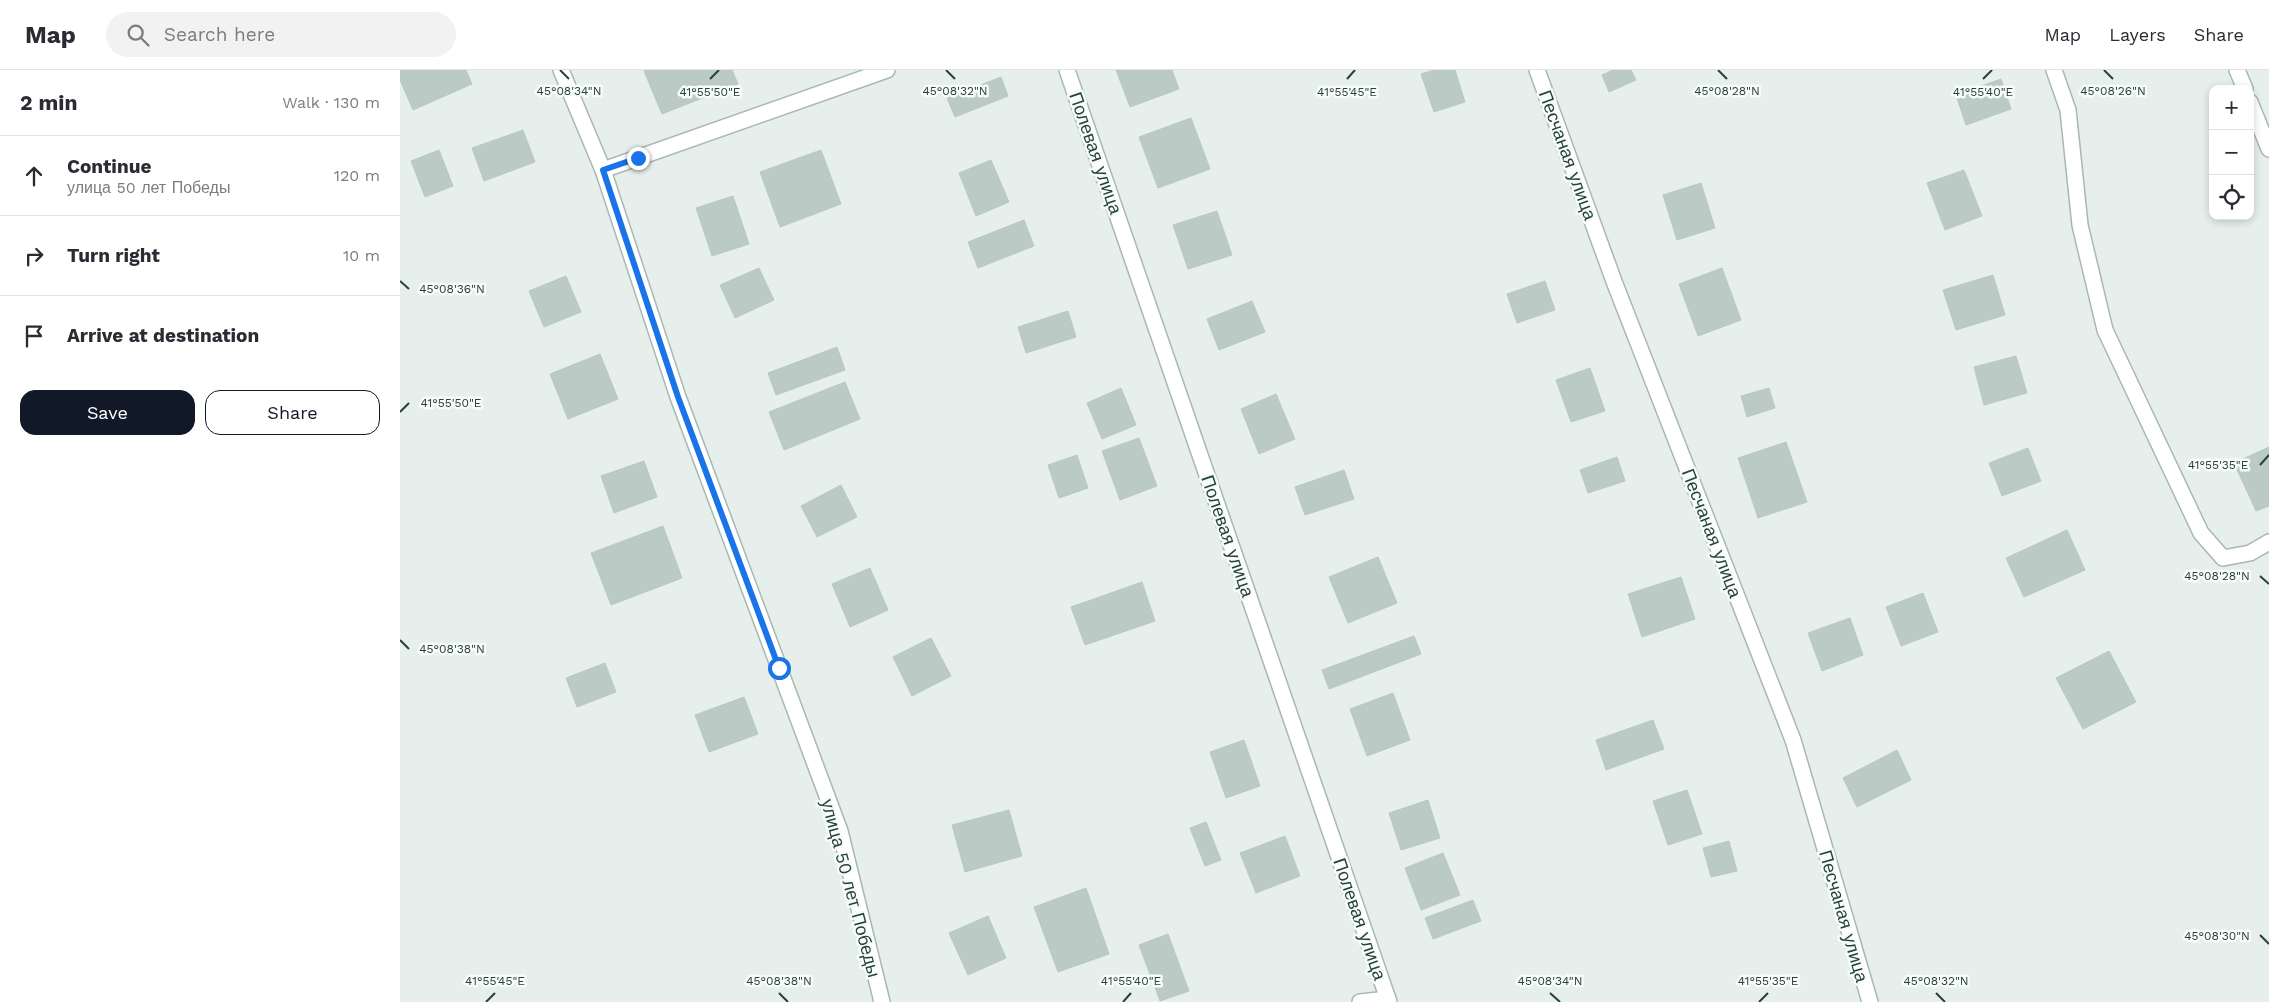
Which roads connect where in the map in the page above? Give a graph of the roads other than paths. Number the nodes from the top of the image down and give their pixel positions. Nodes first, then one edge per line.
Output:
1 (561, 70) edge
2 (887, 70) edge
3 (1067, 70) edge
4 (1537, 70) edge
5 (2054, 70) edge
6 (2237, 70) edge
7 (2243, 85) edge
8 (2254, 112) edge
9 (2269, 150) edge
10 (603, 170) junction
11 (2269, 542) edge
12 (1392, 1001) edge
13 (882, 1002) edge
14 (1360, 1002) edge
15 (1870, 1002) edge

1 - 10 street, улица 50 лет Победы
2 - 10 street
3 - 12 street, Полевая улица
4 - 15 street, Песчаная улица
5 - 11 street
6 - 7 street
8 - 9 street
10 - 13 street, улица 50 лет Победы
12 - 14 street

